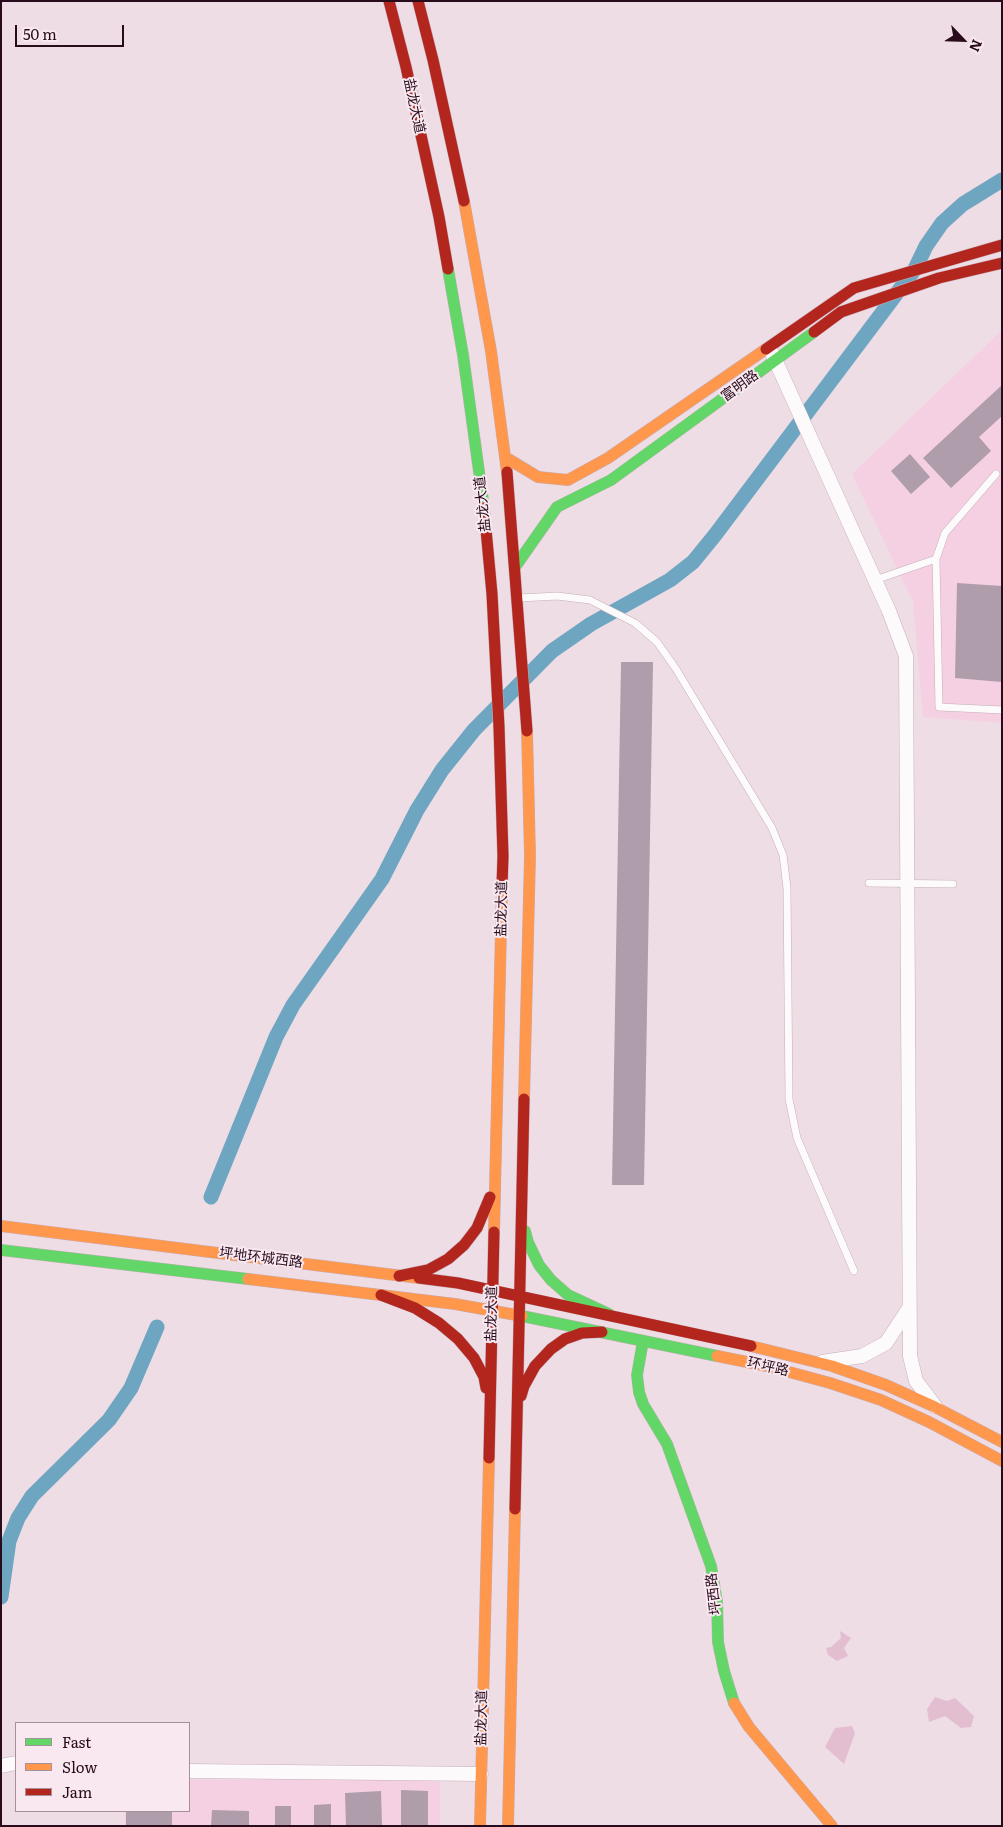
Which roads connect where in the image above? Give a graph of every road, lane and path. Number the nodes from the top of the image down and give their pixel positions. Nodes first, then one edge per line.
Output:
1 (389, 1) edge
2 (418, 1) edge
3 (1002, 245) edge
4 (1002, 263) edge
5 (768, 347) junction
6 (776, 360) junction
7 (505, 457) junction
8 (996, 474) dead end
9 (936, 559) junction
10 (515, 567) junction
11 (875, 580) junction
12 (518, 599) junction
13 (1002, 710) edge
14 (869, 883) dead end
15 (908, 884) junction
16 (953, 884) dead end
17 (495, 1180) junction
18 (522, 1216) junction
19 (1, 1226) edge
20 (1, 1250) edge
21 (854, 1272) dead end
22 (399, 1276) junction
23 (492, 1290) junction
24 (381, 1295) junction
25 (520, 1296) junction
26 (910, 1308) junction
27 (492, 1311) junction
28 (609, 1314) junction
29 (520, 1316) junction
30 (602, 1332) junction
31 (643, 1341) junction
32 (818, 1363) junction
33 (490, 1402) junction
34 (935, 1406) junction
35 (518, 1408) junction
36 (1002, 1442) edge
37 (1002, 1461) edge
38 (15, 1763) edge
39 (1, 1766) edge
40 (190, 1771) edge
41 (481, 1774) junction
42 (480, 1826) edge
43 (508, 1826) edge
44 (832, 1826) edge

1 - 17 main road, 盐龙大道
2 - 7 main road, 盐龙大道
3 - 5 main road, 富明路
4 - 6 main road, 富明路
5 - 6 street
5 - 7 main road, 富明路
6 - 10 main road, 富明路
6 - 11 street
7 - 10 main road, 盐龙大道
8 - 9 lane
9 - 11 lane
9 - 13 lane
10 - 12 main road, 盐龙大道
11 - 15 street
12 - 18 main road, 盐龙大道
12 - 21 lane
14 - 15 lane
15 - 16 lane
15 - 26 street
17 - 22 main road
17 - 23 main road, 盐龙大道
18 - 25 main road, 盐龙大道
18 - 28 main road
19 - 22 main road, 坪地环城西路
20 - 24 main road, 坪地环城西路
22 - 23 main road, 坪地环城西路
23 - 25 main road, 坪地环城西路
23 - 27 main road, 盐龙大道
24 - 27 main road, 坪地环城西路
24 - 33 main road
25 - 28 main road, 环坪路
25 - 29 main road, 盐龙大道
26 - 32 street
26 - 34 street
27 - 29 main road, 坪地环城西路
27 - 33 main road, 盐龙大道
28 - 32 main road, 环坪路
29 - 30 main road, 环坪路
29 - 35 main road, 盐龙大道
30 - 31 main road, 环坪路
30 - 35 main road
31 - 37 main road, 环坪路
31 - 44 main road, 坪西路
32 - 34 main road, 环坪路
33 - 41 main road, 盐龙大道
34 - 36 main road, 环坪路
35 - 43 main road, 盐龙大道
38 - 39 street
40 - 41 street
41 - 42 main road, 盐龙大道

